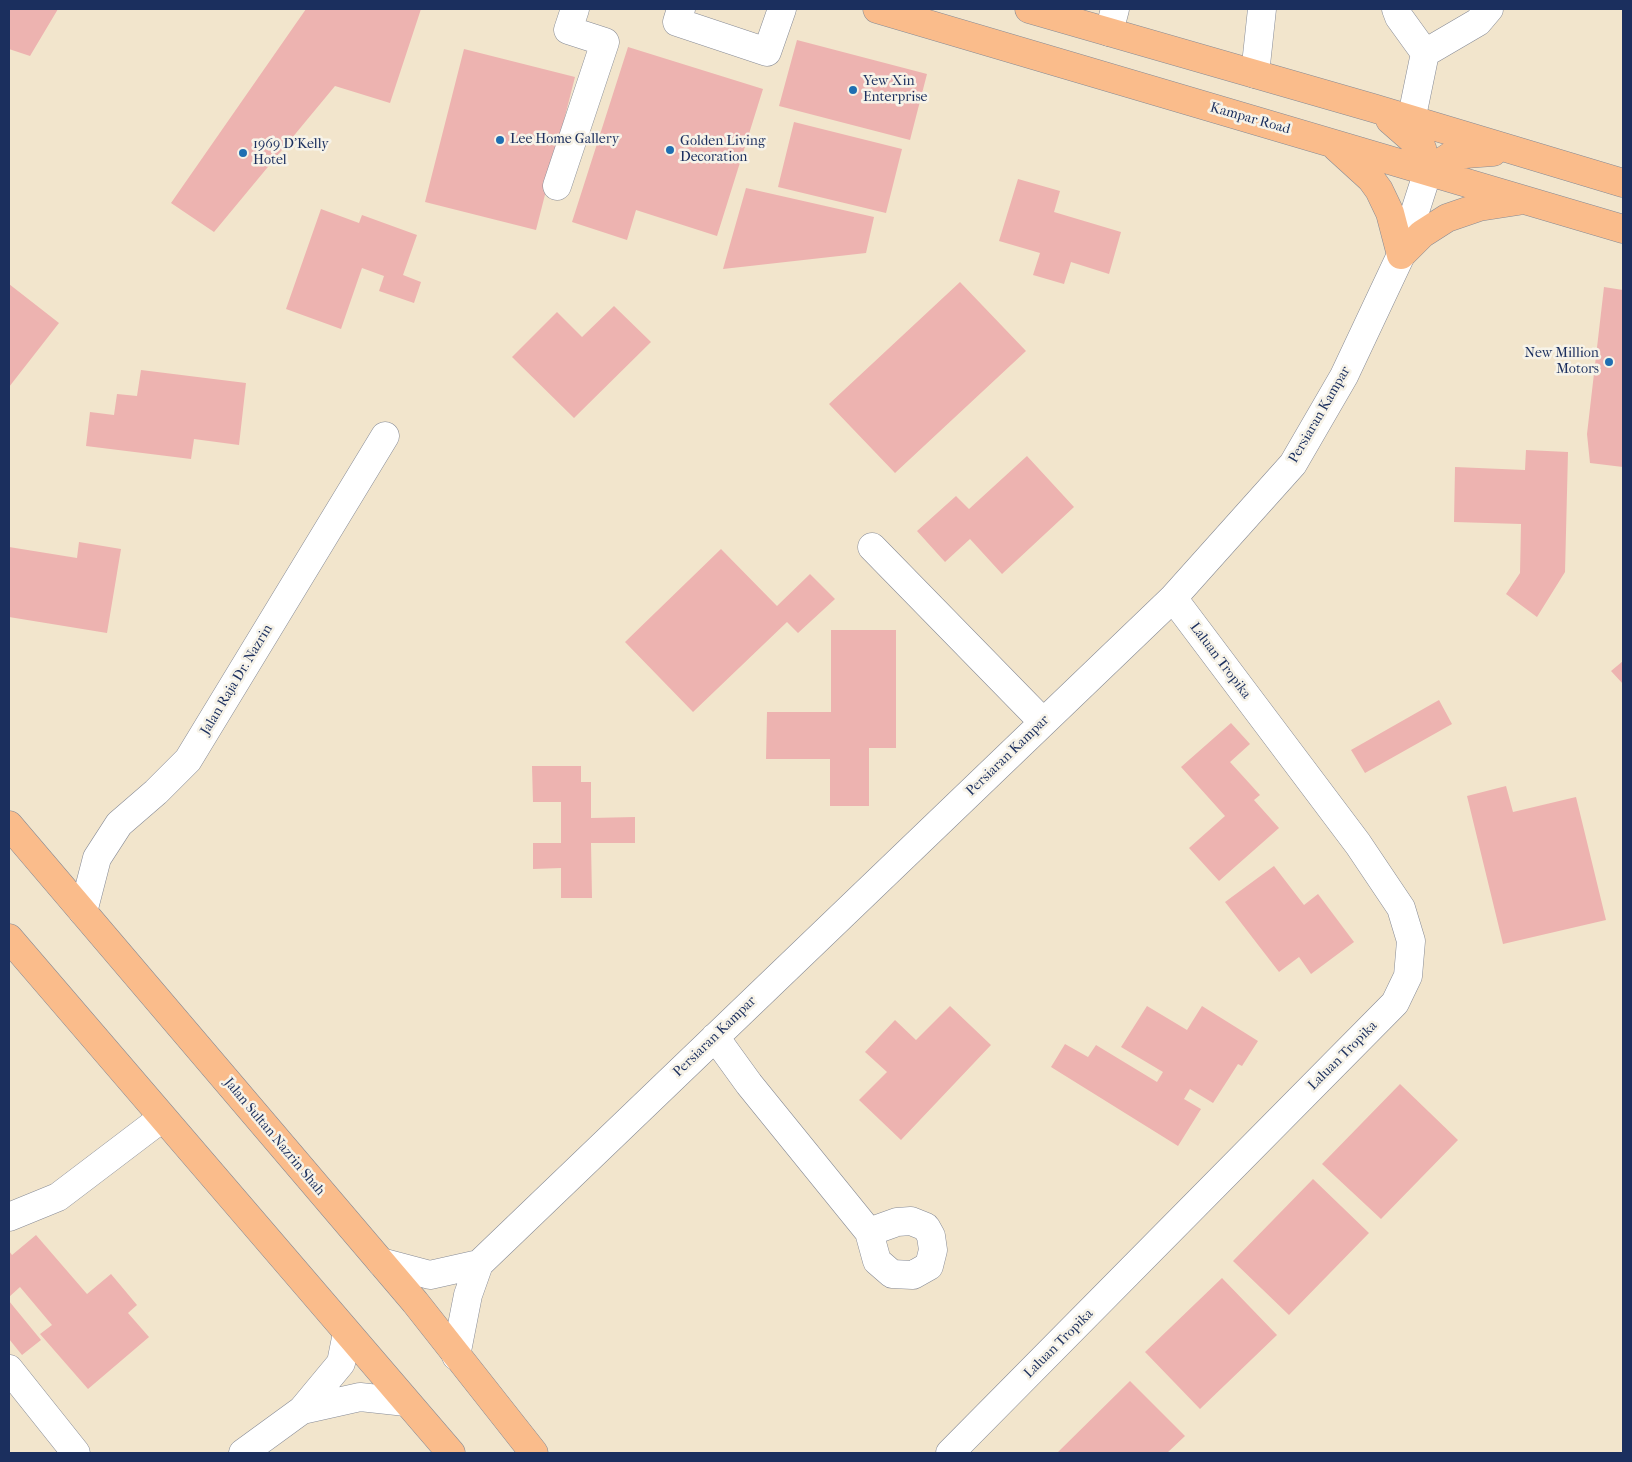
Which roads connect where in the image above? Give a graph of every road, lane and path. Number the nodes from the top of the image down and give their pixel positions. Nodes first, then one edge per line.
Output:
1 (575, 9) edge
2 (681, 9) edge
3 (782, 9) edge
4 (877, 9) edge
5 (1029, 9) edge
6 (1262, 9) edge
7 (1396, 9) edge
8 (1489, 9) edge
9 (1112, 20) edge
10 (1425, 53) junction
11 (1255, 74) junction
12 (1373, 108) junction
13 (1411, 121) junction
14 (1332, 143) junction
15 (1525, 154) junction
16 (1428, 171) junction
17 (1623, 183) edge
18 (557, 186) dead end
19 (1527, 200) junction
20 (1623, 229) edge
21 (1401, 255) junction
22 (385, 436) dead end
23 (872, 547) dead end
24 (1173, 598) junction
25 (1043, 722) junction
26 (9, 825) edge
27 (83, 912) junction
28 (9, 938) edge
29 (715, 1037) junction
30 (162, 1118) junction
31 (9, 1217) edge
32 (869, 1232) junction
33 (381, 1262) junction
34 (479, 1264) junction
35 (347, 1333) junction
36 (456, 1356) junction
37 (9, 1369) edge
38 (406, 1402) junction
39 (302, 1410) junction
40 (76, 1453) edge
41 (243, 1453) edge
42 (451, 1453) edge
43 (534, 1453) edge
44 (950, 1453) edge

1 - 18 street
2 - 3 street
4 - 14 main road, Kampar Road
5 - 9 main road
6 - 11 street
7 - 10 street
8 - 10 street
9 - 11 main road
10 - 13 street
11 - 12 main road
12 - 13 main road
12 - 16 main road
13 - 15 main road
14 - 16 main road, Kampar Road
14 - 21 main road
15 - 16 main road
15 - 17 main road
16 - 19 main road, Kampar Road
16 - 21 street, Persiaran Kampar
19 - 20 main road, Kampar Road
19 - 21 main road
21 - 24 street, Persiaran Kampar
22 - 27 street, Jalan Raja Dr. Nazrin
23 - 25 street
24 - 25 street, Persiaran Kampar
24 - 44 street, Laluan Tropika
25 - 29 street, Persiaran Kampar
26 - 27 main road, Jalan Sultan Nazrin Shah
27 - 33 main road, Jalan Sultan Nazrin Shah
28 - 30 main road
29 - 32 street
29 - 34 street, Persiaran Kampar
30 - 31 street
30 - 35 main road
32 - 32 street
33 - 34 street
33 - 36 main road, Jalan Sultan Nazrin Shah
34 - 36 street, Persiaran Kampar
35 - 38 main road
35 - 39 street
36 - 43 main road, Jalan Sultan Nazrin Shah
37 - 40 street
38 - 39 street
38 - 42 main road
39 - 41 street

